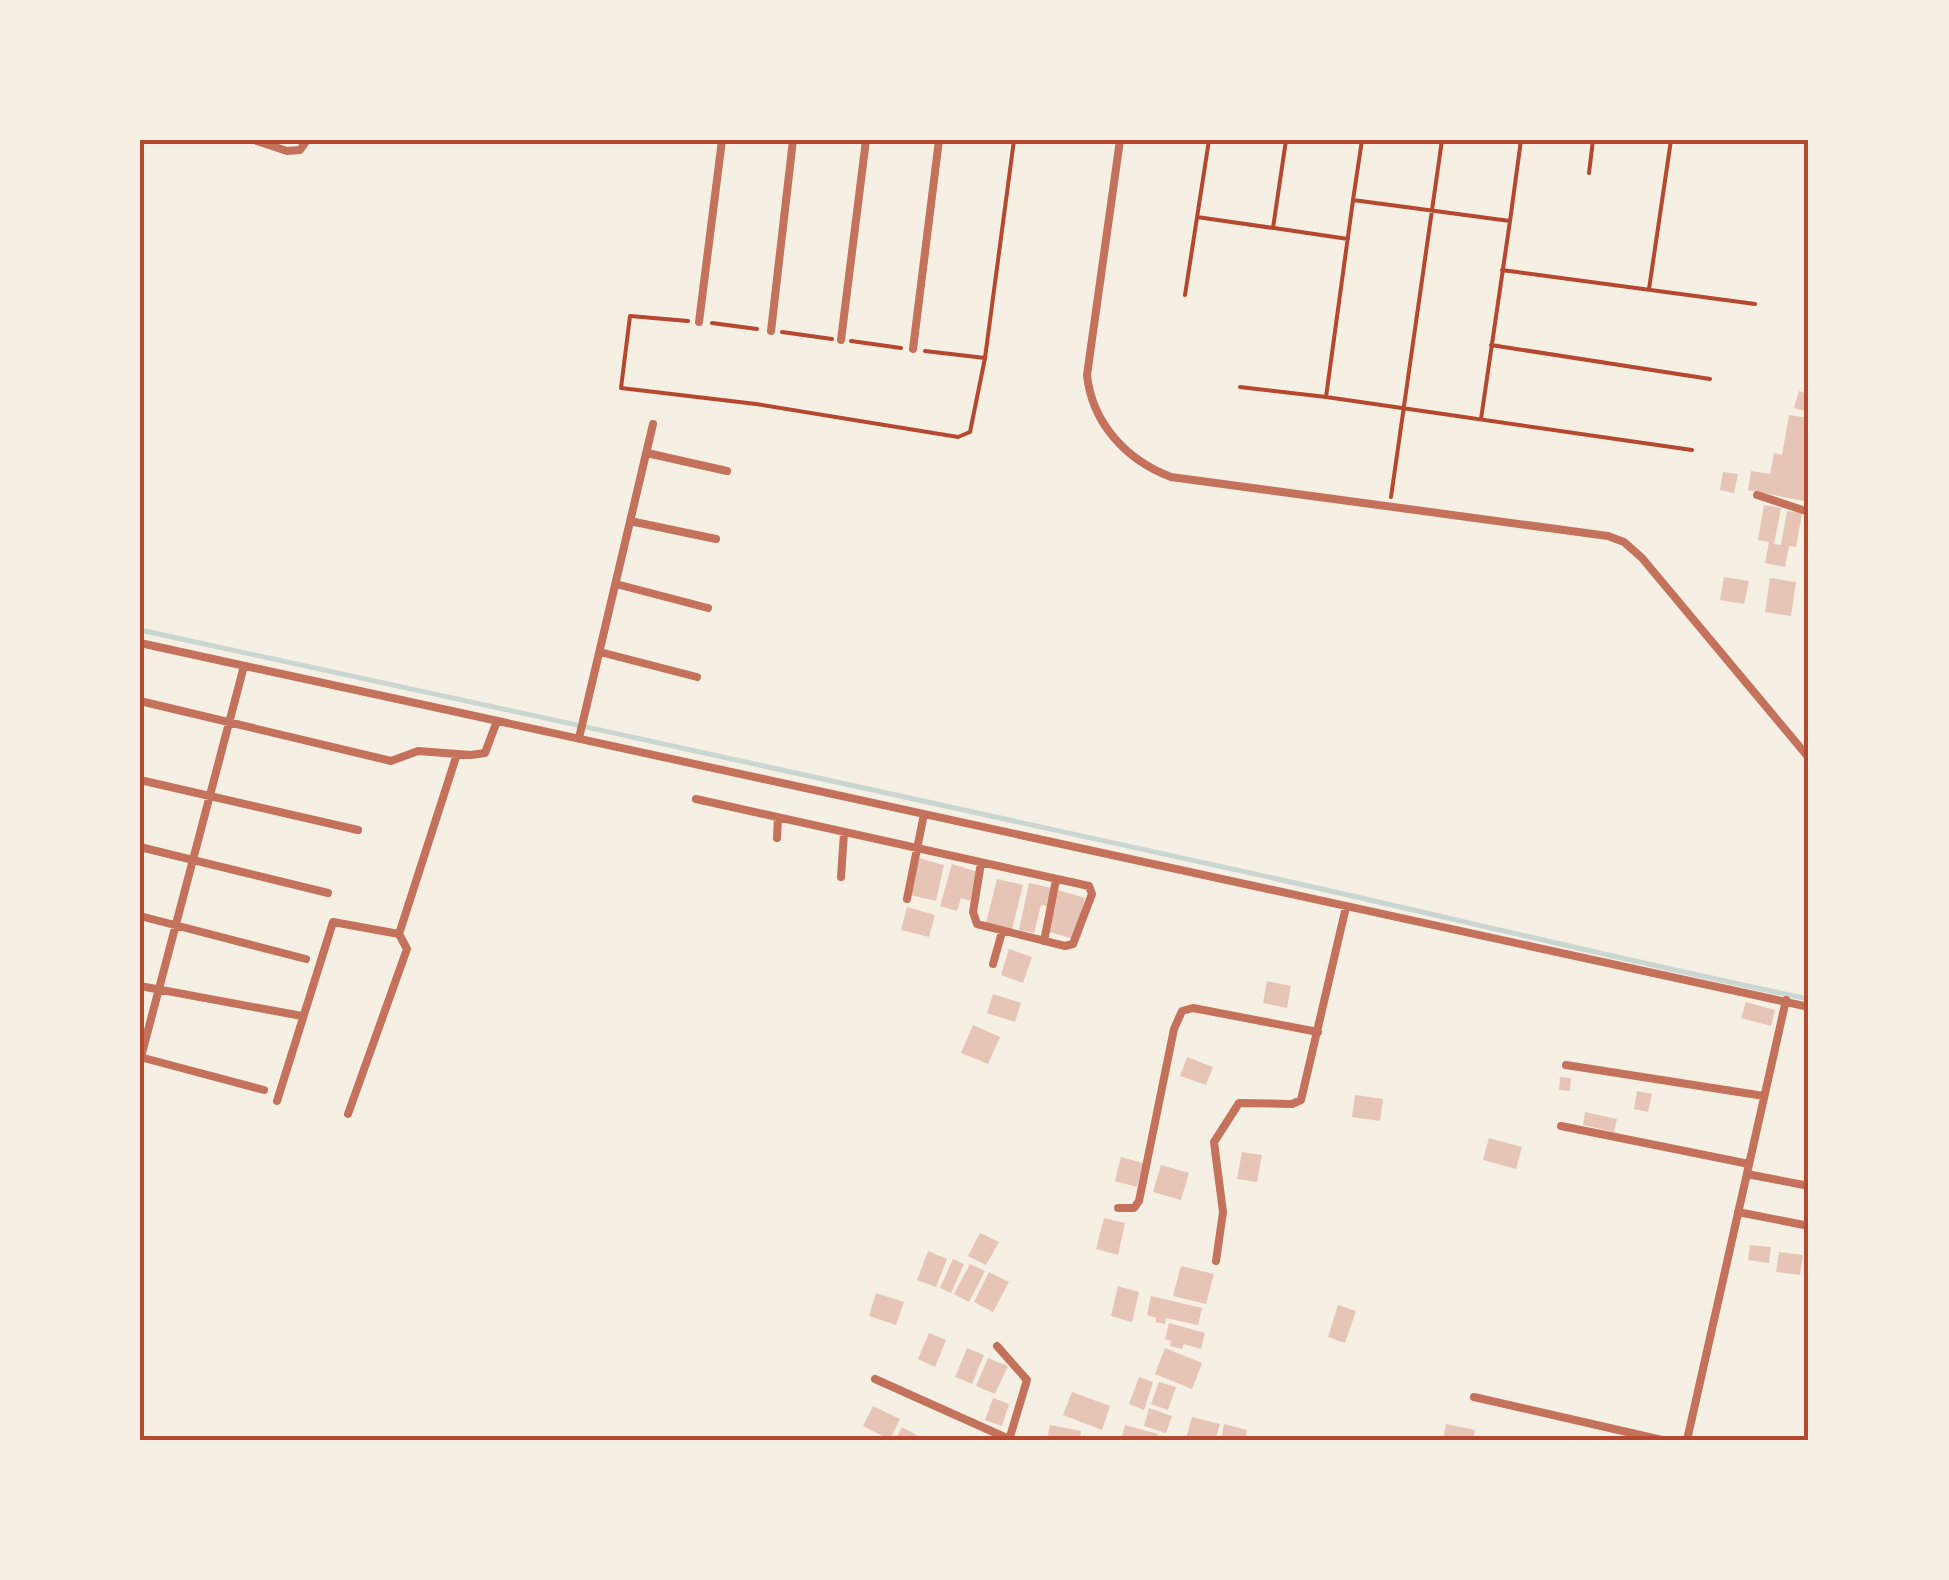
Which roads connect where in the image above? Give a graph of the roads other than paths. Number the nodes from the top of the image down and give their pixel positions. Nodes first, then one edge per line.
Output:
1 (254, 140) edge
2 (306, 140) edge
3 (722, 140) edge
4 (793, 140) edge
5 (866, 140) edge
6 (939, 140) edge
7 (1120, 140) edge
8 (699, 322) road end
9 (771, 331) road end
10 (842, 340) road end
11 (913, 349) road end
12 (654, 424) dead end
13 (647, 453) junction
14 (727, 471) dead end
15 (1757, 495) dead end
16 (1809, 512) edge
17 (630, 521) junction
18 (716, 539) dead end
19 (616, 584) junction
20 (708, 608) dead end
21 (140, 643) edge
22 (600, 652) junction
23 (244, 666) junction
24 (697, 677) dead end
25 (140, 701) edge
26 (497, 721) junction
27 (231, 722) junction
28 (581, 731) junction
29 (457, 754) junction
30 (1809, 758) edge
31 (140, 780) edge
32 (212, 797) junction
33 (696, 799) dead end
34 (924, 814) junction
35 (778, 817) junction
36 (358, 830) dead end
37 (844, 833) junction
38 (777, 838) dead end
39 (140, 847) edge
40 (916, 848) junction
41 (195, 859) junction
42 (982, 863) junction
43 (840, 876) dead end
44 (1056, 880) junction
45 (328, 893) dead end
46 (907, 899) dead end
47 (1346, 907) junction
48 (140, 916) edge
49 (177, 925) junction
50 (1002, 932) junction
51 (399, 934) junction
52 (1044, 941) junction
53 (306, 959) dead end
54 (994, 964) dead end
55 (140, 986) edge
56 (159, 991) junction
57 (1786, 1000) junction
58 (1809, 1007) edge
59 (302, 1016) junction
60 (1318, 1032) junction
61 (140, 1057) edge
62 (1566, 1065) dead end
63 (264, 1090) dead end
64 (1764, 1096) junction
65 (276, 1101) dead end
66 (348, 1114) dead end
67 (1562, 1126) dead end
68 (1748, 1169) junction
69 (1809, 1186) edge
70 (1118, 1208) dead end
71 (1738, 1212) junction
72 (1809, 1226) edge
73 (1216, 1261) dead end
74 (997, 1346) dead end
75 (875, 1380) dead end
76 (1474, 1397) dead end
77 (1009, 1439) edge
78 (1662, 1440) edge
79 (1687, 1440) edge

1 - 2 street
3 - 8 street
4 - 9 street
5 - 10 street
6 - 11 street
7 - 30 street
12 - 13 street
13 - 14 street
13 - 17 street
15 - 16 street
17 - 18 street
17 - 19 street
19 - 20 street
19 - 22 street
21 - 23 street
22 - 24 street
22 - 28 street
23 - 26 street
23 - 27 street
25 - 27 street
26 - 28 street
26 - 29 street
27 - 29 street
27 - 32 street
28 - 34 street
29 - 51 street
31 - 32 street
32 - 36 street
32 - 41 street
33 - 35 street
34 - 40 street
34 - 47 street
35 - 37 street
35 - 38 street
37 - 40 street
37 - 43 street
39 - 41 street
40 - 42 street
40 - 46 street
41 - 45 street
41 - 49 street
42 - 44 street
42 - 50 street
44 - 52 street
44 - 52 street
47 - 57 street
47 - 60 street
48 - 49 street
49 - 53 street
49 - 56 street
50 - 52 street
50 - 54 street
51 - 59 street
51 - 66 street
55 - 56 street
56 - 59 street
56 - 61 street
57 - 58 street
57 - 64 street
59 - 65 street
60 - 70 street
60 - 73 street
61 - 63 street
62 - 64 street
64 - 68 street
67 - 68 street
68 - 69 street
68 - 71 street
71 - 72 street
71 - 79 street
74 - 77 street
75 - 77 street
76 - 78 street

